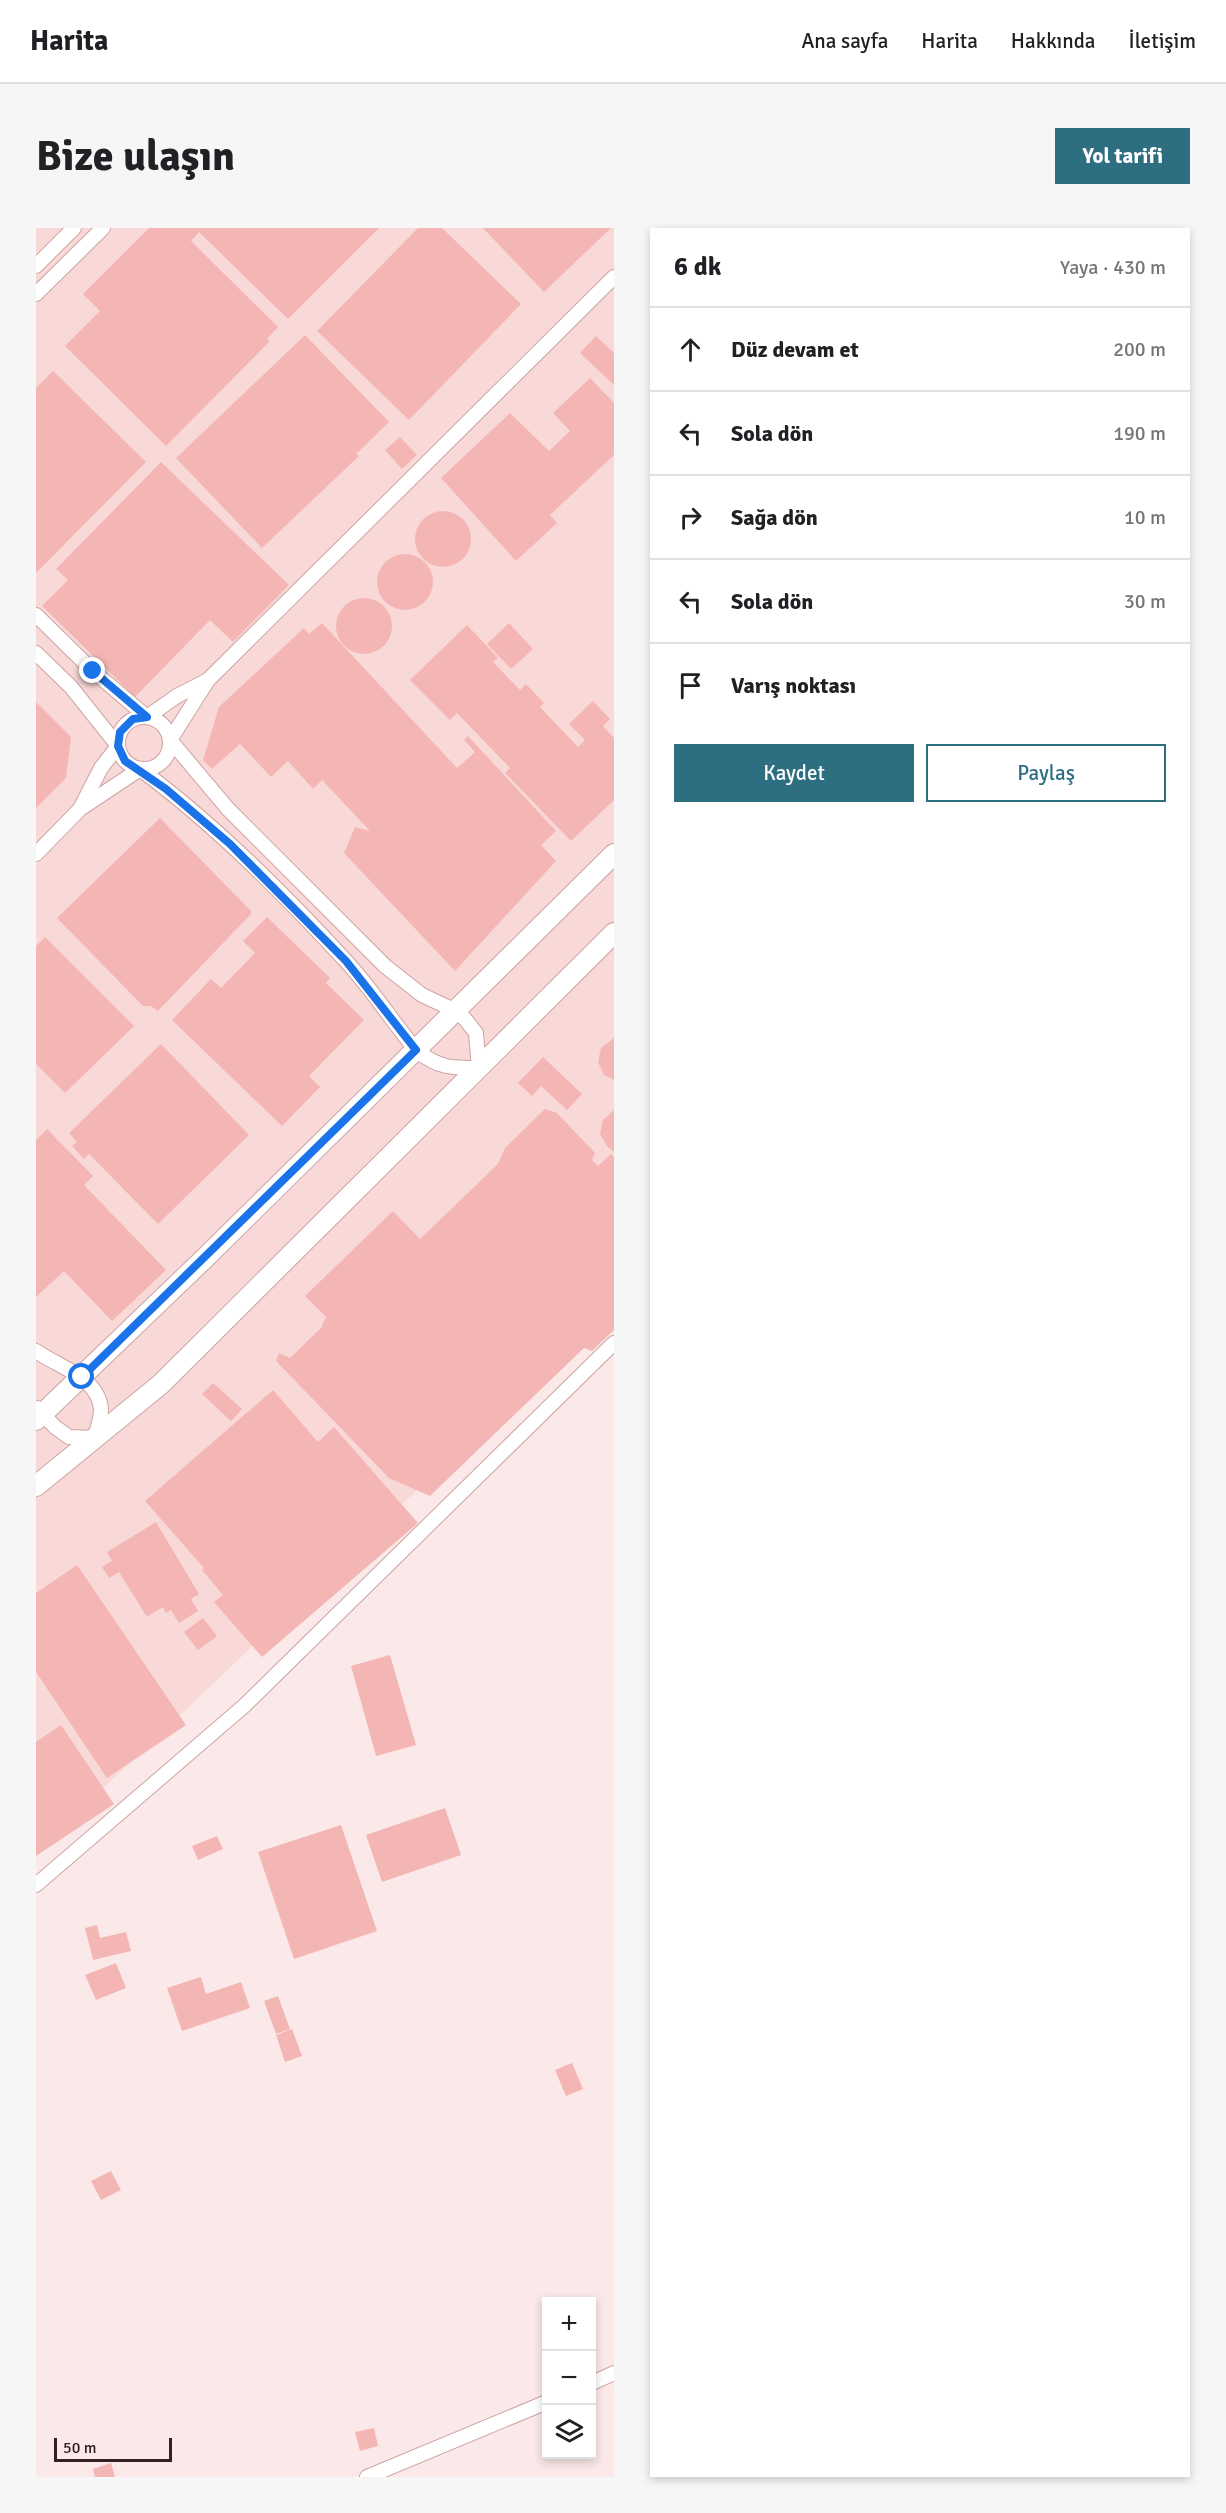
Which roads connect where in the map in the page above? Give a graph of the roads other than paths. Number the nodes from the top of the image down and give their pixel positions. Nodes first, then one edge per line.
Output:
1 (74, 228) edge
2 (103, 228) edge
3 (36, 266) edge
4 (614, 277) edge
5 (36, 294) edge
6 (36, 615) edge
7 (36, 653) edge
8 (208, 680) junction
9 (147, 717) junction
10 (170, 740) junction
11 (118, 746) junction
12 (140, 769) junction
13 (80, 809) junction
14 (36, 854) edge
15 (614, 854) edge
16 (614, 933) edge
17 (456, 1011) junction
18 (416, 1050) junction
19 (478, 1068) junction
20 (614, 1343) edge
21 (36, 1351) edge
22 (82, 1377) junction
23 (38, 1414) edge
24 (95, 1438) junction
25 (36, 1486) edge
26 (36, 1885) edge
27 (614, 2373) edge
28 (596, 2381) edge
29 (542, 2404) edge
30 (368, 2477) edge

1 - 3 street
2 - 5 street
4 - 8 street
6 - 9 street
7 - 11 street
8 - 9 street
8 - 10 street
9 - 10 street
9 - 11 street
10 - 12 street
10 - 17 street
11 - 12 street
11 - 13 street
12 - 13 street
12 - 18 street
13 - 14 street
15 - 17 street
16 - 19 street
17 - 18 street
17 - 19 street
18 - 19 street
18 - 22 street
19 - 24 street
20 - 26 street
21 - 22 street
22 - 23 street
22 - 24 street
23 - 24 street
24 - 25 street
27 - 28 street
29 - 30 street

